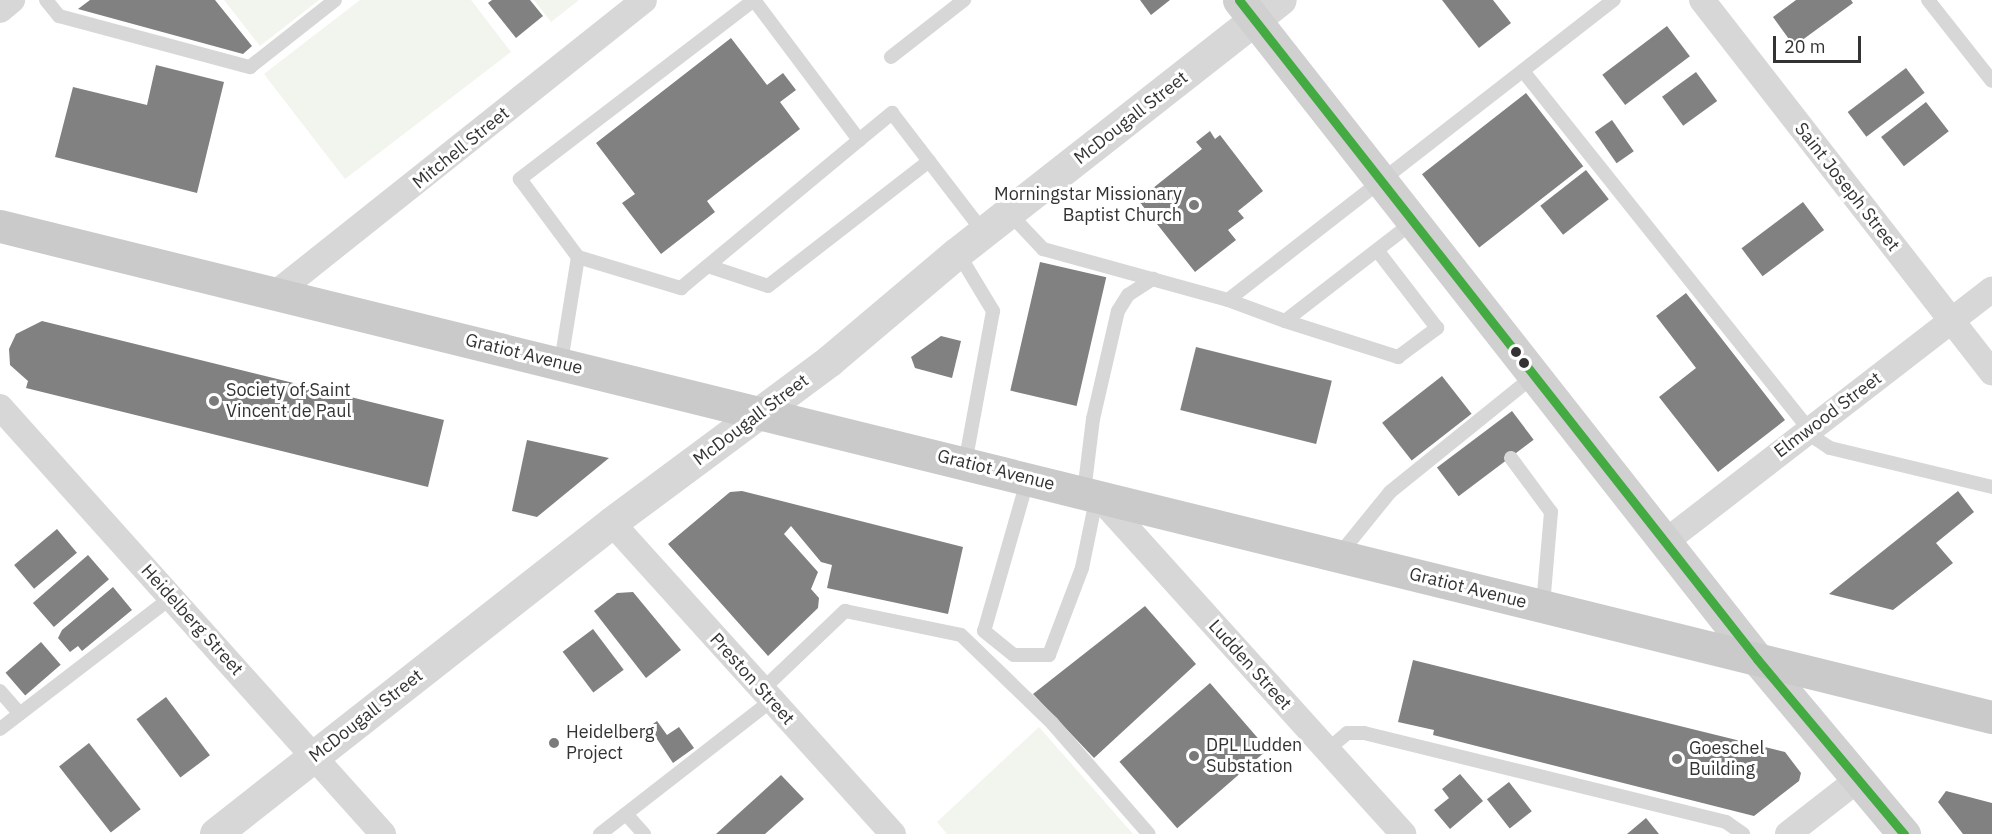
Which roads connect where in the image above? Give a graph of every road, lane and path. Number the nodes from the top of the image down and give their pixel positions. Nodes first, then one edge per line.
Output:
1 (12, 0) edge
2 (46, 0) edge
3 (335, 0) edge
4 (644, 0) edge
5 (754, 0) edge
6 (964, 0) edge
7 (1281, 0) edge
8 (1614, 0) edge
9 (1702, 0) edge
10 (1928, 0) edge
11 (0, 10) edge
12 (1247, 10) edge
13 (891, 57) dead end
14 (1523, 71) junction
15 (1992, 81) edge
16 (859, 140) junction
17 (929, 161) junction
18 (1381, 181) junction
19 (1009, 213) junction
20 (1413, 222) junction
21 (0, 226) edge
22 (984, 232) junction
23 (1377, 250) junction
24 (958, 253) junction
25 (578, 257) junction
26 (708, 266) junction
27 (1153, 279) junction
28 (1992, 290) edge
29 (276, 293) junction
30 (1228, 300) junction
31 (1285, 321) junction
32 (1952, 322) junction
33 (561, 362) junction
34 (1992, 373) edge
35 (1534, 376) junction
36 (0, 407) edge
37 (760, 413) junction
38 (1808, 430) junction
39 (1511, 458) dead end
40 (965, 463) junction
41 (1028, 478) junction
42 (1992, 486) edge
43 (1091, 494) junction
44 (612, 523) junction
45 (1665, 542) junction
46 (1339, 555) junction
47 (172, 597) junction
48 (1543, 606) junction
49 (1757, 659) junction
50 (0, 691) edge
51 (767, 695) junction
52 (20, 714) junction
53 (1992, 717) edge
54 (0, 729) edge
55 (1327, 750) junction
56 (315, 756) junction
57 (1860, 778) junction
58 (626, 814) junction
59 (216, 834) edge
60 (383, 834) edge
61 (600, 834) edge
62 (644, 834) edge
63 (892, 834) edge
64 (1149, 834) edge
65 (1403, 834) edge
66 (1743, 834) edge
67 (1788, 834) edge
68 (1904, 834) edge

1 - 11 street
2 - 3 lane
4 - 29 street, Mitchell Street
5 - 16 lane
5 - 25 lane
6 - 13 lane
7 - 12 street, McDougall Street
8 - 14 lane
9 - 32 street, Saint Joseph Street
10 - 15 lane
12 - 18 main road
12 - 19 street, McDougall Street
14 - 18 lane
14 - 38 lane
16 - 17 lane
16 - 26 lane
17 - 22 lane
17 - 26 lane
18 - 20 main road
18 - 30 lane
19 - 22 street, McDougall Street
19 - 27 lane
20 - 23 lane
20 - 35 main road
21 - 29 main road, Gratiot Avenue
22 - 24 street, McDougall Street
23 - 31 lane
23 - 31 lane
24 - 37 street, McDougall Street
24 - 40 lane
25 - 26 lane
25 - 33 lane
27 - 30 lane
27 - 43 lane
28 - 32 street, Elmwood Street
29 - 33 main road, Gratiot Avenue
30 - 31 lane
32 - 34 street, Saint Joseph Street
32 - 38 street, Elmwood Street
33 - 37 main road, Gratiot Avenue
35 - 45 main road
35 - 46 lane
36 - 47 street, Heidelberg Street
37 - 40 main road, Gratiot Avenue
37 - 44 street, McDougall Street
38 - 42 lane
38 - 45 street, Elmwood Street
39 - 48 lane
40 - 41 main road, Gratiot Avenue
41 - 43 main road, Gratiot Avenue
41 - 43 lane
43 - 46 main road, Gratiot Avenue
43 - 55 street, Ludden Street
44 - 51 street, Preston Street
44 - 56 street, McDougall Street
45 - 49 main road
46 - 48 main road, Gratiot Avenue
47 - 52 lane
47 - 56 street, Heidelberg Street
48 - 49 main road, Gratiot Avenue
49 - 53 main road, Gratiot Avenue
49 - 57 main road
50 - 52 lane
51 - 58 lane
51 - 63 street, Preston Street
51 - 64 lane
52 - 54 lane
55 - 65 street, Ludden Street
55 - 66 lane
56 - 59 street, McDougall Street
56 - 60 street, Heidelberg Street
57 - 67 street
57 - 68 main road
58 - 61 lane
58 - 62 lane

